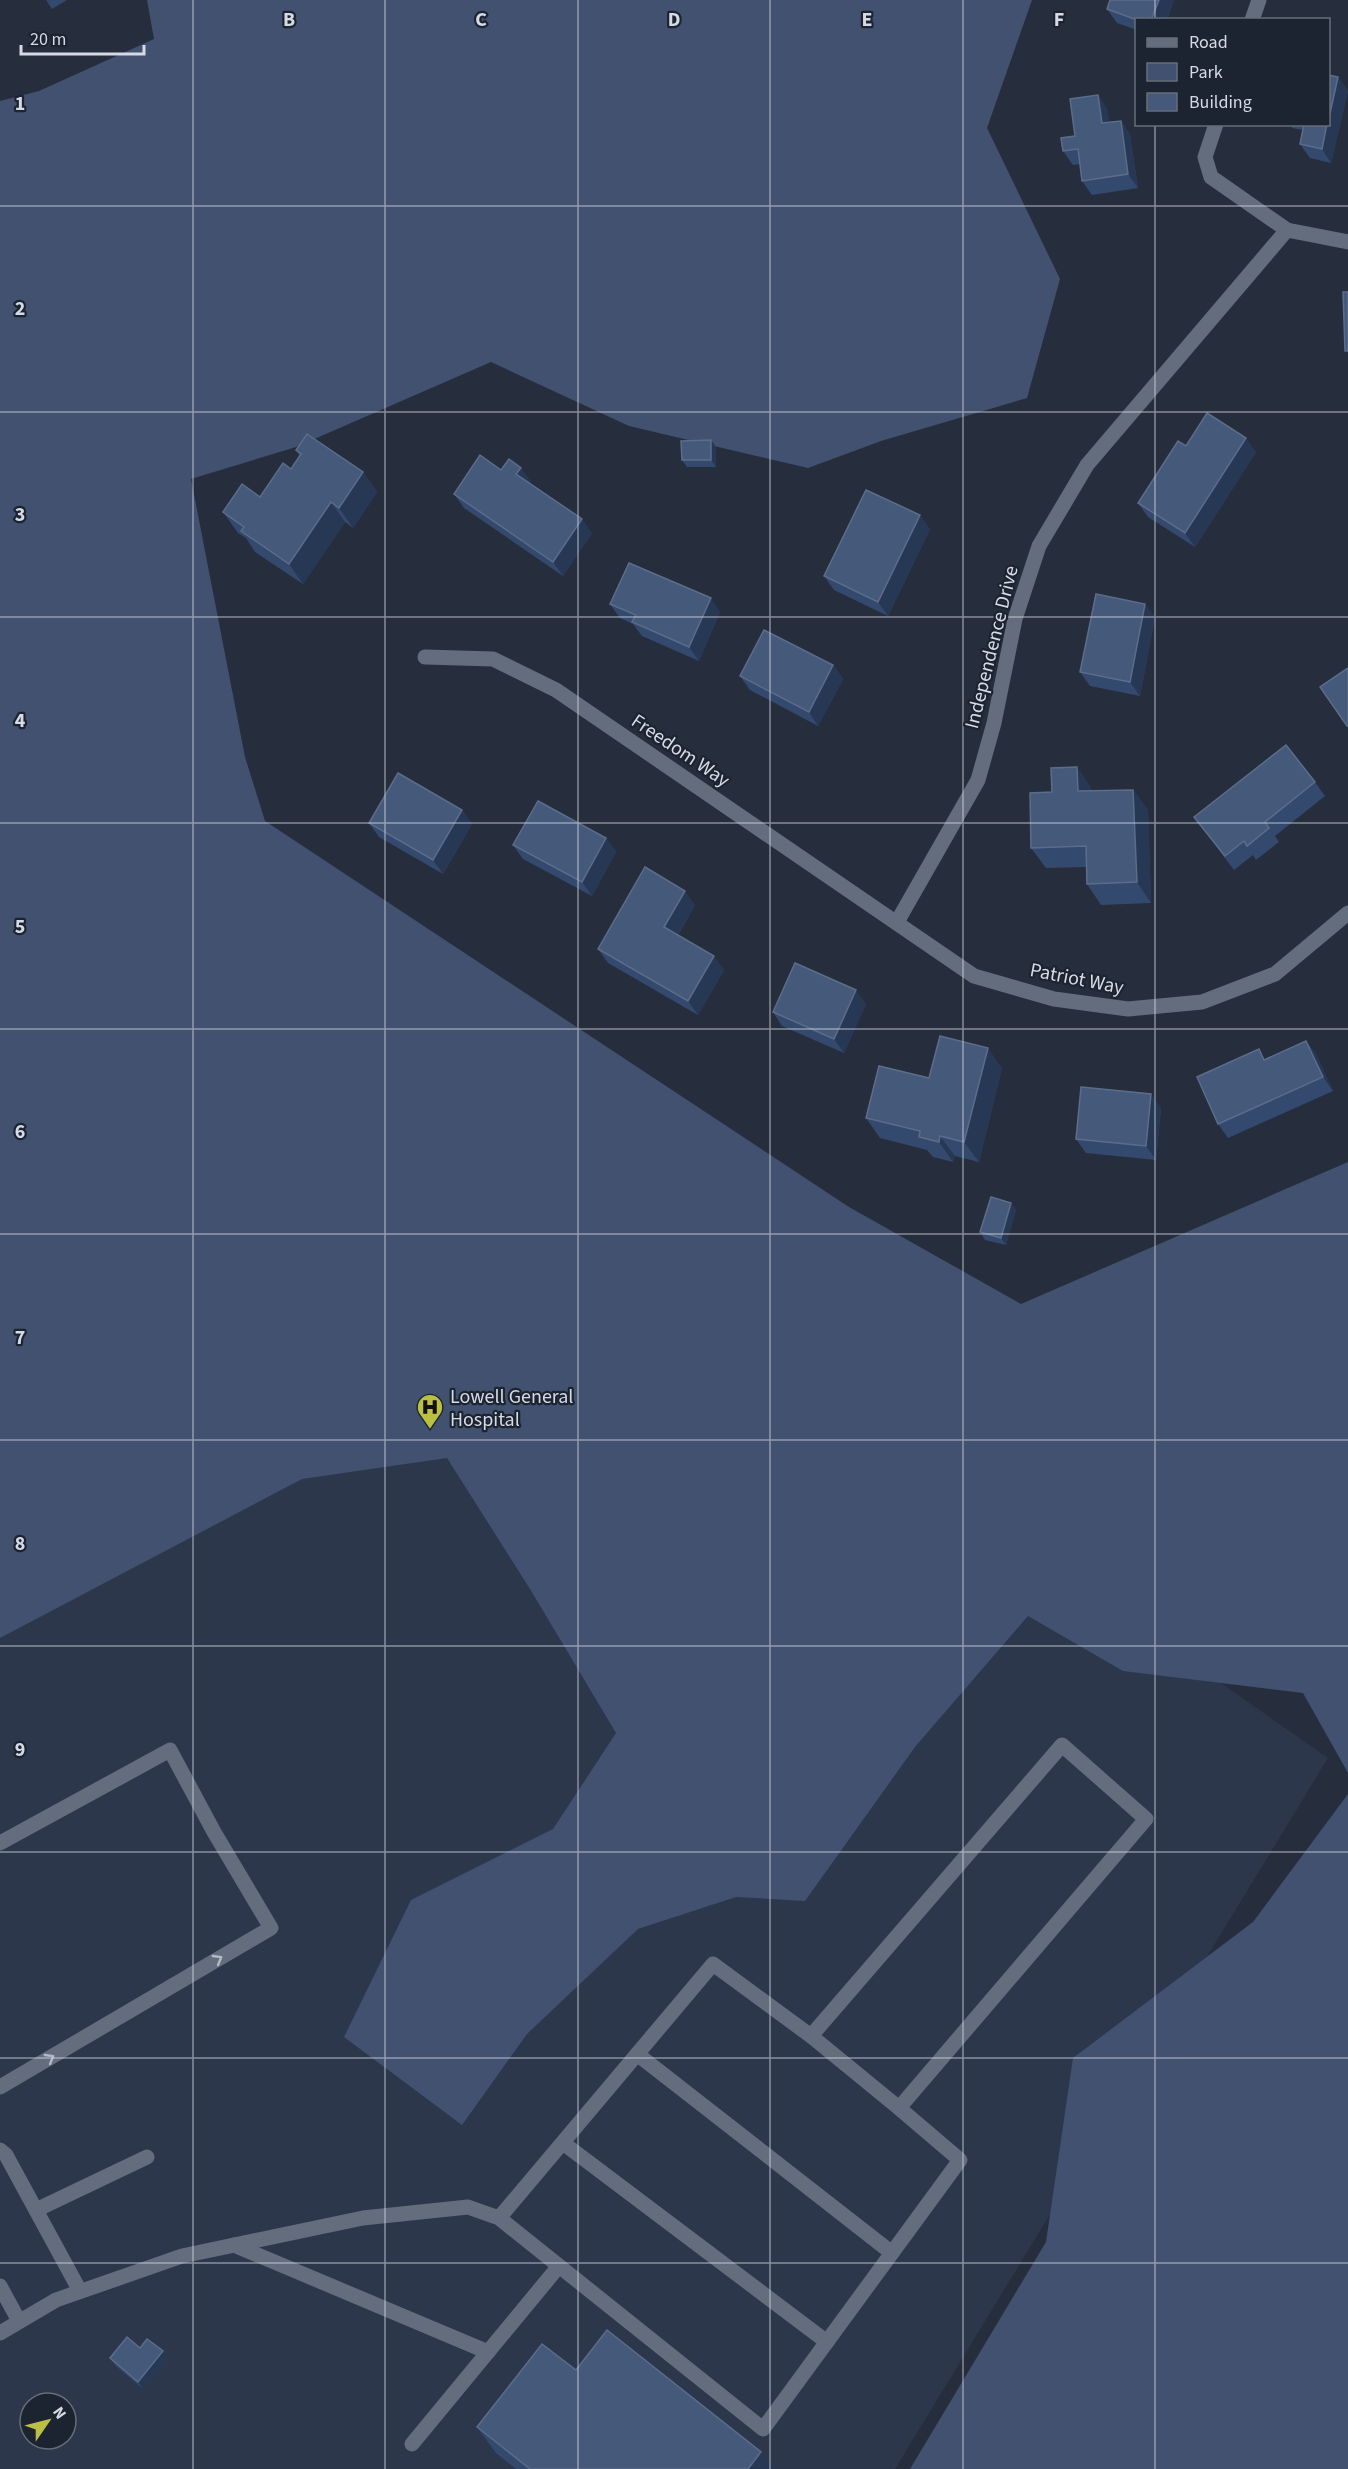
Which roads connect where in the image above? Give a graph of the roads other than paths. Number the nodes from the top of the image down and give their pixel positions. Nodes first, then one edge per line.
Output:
1 (1258, 0) edge
2 (1253, 18) edge
3 (1215, 126) edge
4 (1287, 230) junction
5 (1348, 242) edge
6 (425, 657) dead end
7 (1348, 913) edge
8 (897, 922) junction
9 (0, 1843) edge
10 (811, 2036) junction
11 (637, 2054) junction
12 (0, 2087) edge
13 (899, 2108) junction
14 (563, 2143) junction
15 (0, 2150) edge
16 (147, 2157) dead end
17 (36, 2210) junction
18 (499, 2218) junction
19 (234, 2244) junction
20 (892, 2253) junction
21 (559, 2266) junction
22 (0, 2286) edge
23 (80, 2291) junction
24 (19, 2321) junction
25 (0, 2333) edge
26 (827, 2342) junction
27 (488, 2352) junction
28 (412, 2444) dead end

1 - 2 street
3 - 4 street
4 - 5 street
4 - 8 street, Independence Drive
6 - 8 street, Freedom Way
7 - 8 street, Patriot Way
12 -> 9 street
10 - 11 street
10 - 13 street
10 - 13 street
11 - 14 street
11 - 20 street
13 - 20 street
14 - 18 street
14 - 26 street
15 - 17 street
16 - 17 street
17 - 23 street
18 - 19 street
18 - 21 street
19 - 23 street
19 - 27 street
20 - 26 street
21 - 26 street
21 - 27 street
22 - 24 street
23 - 24 street
24 - 25 street
27 - 28 street

